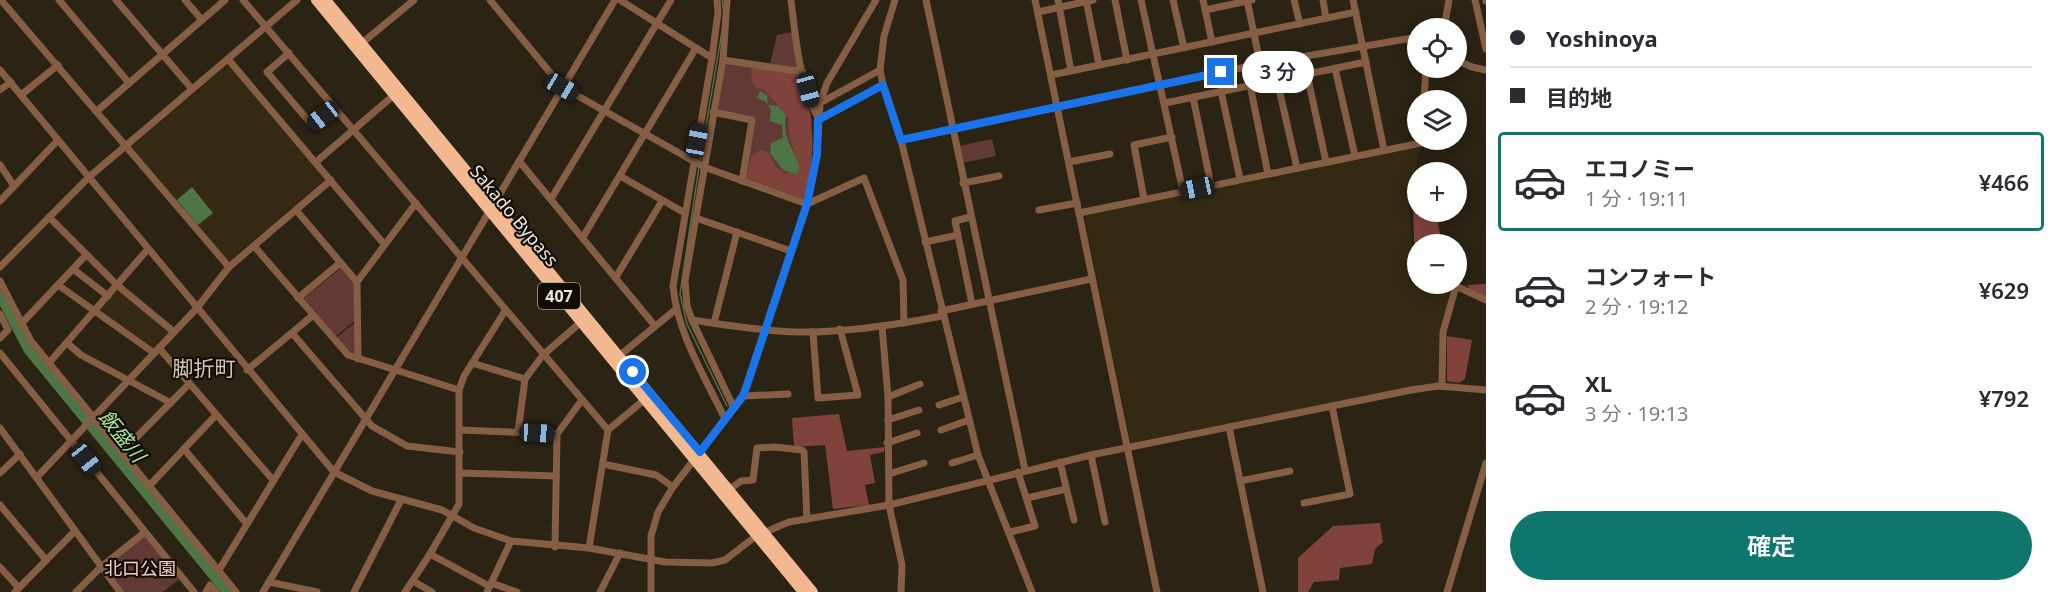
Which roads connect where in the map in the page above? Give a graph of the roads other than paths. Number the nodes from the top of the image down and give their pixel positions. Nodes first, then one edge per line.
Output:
1 (1, 0) edge
2 (59, 0) edge
3 (116, 0) edge
4 (185, 0) edge
5 (225, 0) edge
6 (243, 0) edge
7 (297, 0) edge
8 (316, 0) edge
9 (326, 0) edge
10 (414, 0) edge
11 (490, 0) edge
12 (617, 0) edge
13 (671, 0) edge
14 (717, 0) edge
15 (727, 0) edge
16 (791, 0) edge
17 (876, 0) edge
18 (896, 0) edge
19 (926, 0) edge
20 (1035, 0) edge
21 (1089, 0) edge
22 (1115, 0) edge
23 (1142, 0) edge
24 (1173, 0) edge
25 (1203, 0) edge
26 (1248, 0) edge
27 (1294, 0) edge
28 (1323, 0) edge
29 (1353, 0) edge
30 (1449, 0) edge
31 (1475, 0) edge
32 (1059, 4) edge
33 (1205, 10) junction
34 (1038, 12) junction
35 (1356, 12) junction
36 (1326, 18) junction
37 (1446, 18) edge
38 (202, 20) junction
39 (656, 23) junction
40 (1300, 24) junction
41 (266, 26) junction
42 (1254, 33) junction
43 (1407, 39) edge
44 (1212, 42) junction
45 (362, 43) junction
46 (1363, 47) junction
47 (696, 48) junction
48 (1184, 48) junction
49 (1486, 50) edge
50 (289, 53) junction
51 (162, 54) junction
52 (1155, 54) junction
53 (712, 58) junction
54 (228, 59) junction
55 (723, 60) junction
56 (1127, 60) junction
57 (1366, 62) junction
58 (1260, 64) junction
59 (58, 65) junction
60 (1099, 65) junction
61 (1467, 66) edge
62 (1335, 68) junction
63 (880, 69) junction
64 (0, 70) edge
65 (1486, 70) edge
66 (1071, 71) junction
67 (803, 72) junction
68 (1306, 74) junction
69 (1051, 75) junction
70 (1277, 80) junction
71 (10, 82) junction
72 (1264, 82) junction
73 (129, 83) junction
74 (883, 85) junction
75 (1162, 85) junction
76 (1250, 85) junction
77 (562, 87) junction
78 (192, 89) junction
79 (0, 90) edge
80 (1221, 91) junction
81 (21, 95) junction
82 (394, 95) junction
83 (1193, 97) junction
84 (820, 103) junction
85 (1166, 103) junction
86 (334, 108) junction
87 (1058, 108) junction
88 (97, 111) junction
89 (604, 112) junction
90 (713, 112) junction
91 (818, 118) junction
92 (353, 130) junction
93 (952, 130) junction
94 (645, 134) junction
95 (1172, 137) junction
96 (58, 140) junction
97 (901, 140) junction
98 (126, 146) junction
99 (1407, 146) edge
100 (1384, 150) junction
101 (1110, 154) dead end
102 (1355, 156) junction
103 (519, 161) junction
104 (693, 161) junction
105 (316, 162) junction
106 (1069, 162) junction
107 (1326, 162) junction
108 (0, 165) edge
109 (704, 167) junction
110 (1297, 168) junction
111 (1268, 174) junction
112 (620, 176) junction
113 (999, 176) dead end
114 (89, 177) junction
115 (1240, 179) junction
116 (331, 180) junction
117 (742, 181) junction
118 (963, 183) junction
119 (1211, 185) junction
120 (14, 186) junction
121 (1183, 191) junction
122 (551, 198) junction
123 (1144, 200) junction
124 (0, 201) edge
125 (662, 201) junction
126 (416, 203) junction
127 (1077, 203) junction
128 (807, 204) junction
129 (491, 208) junction
130 (296, 210) junction
131 (1039, 210) dead end
132 (685, 213) junction
133 (1079, 213) junction
134 (49, 217) junction
135 (970, 217) junction
136 (696, 218) junction
137 (737, 232) junction
138 (958, 235) junction
139 (583, 237) junction
140 (925, 242) junction
141 (384, 244) junction
142 (254, 246) junction
143 (148, 249) junction
144 (791, 251) junction
145 (86, 255) junction
146 (461, 258) junction
147 (340, 263) junction
148 (0, 267) edge
149 (229, 267) junction
150 (73, 269) junction
151 (616, 277) junction
152 (1091, 279) junction
153 (0, 281) edge
154 (357, 282) junction
155 (58, 285) junction
156 (117, 285) junction
157 (108, 296) junction
158 (298, 298) junction
159 (988, 300) junction
160 (1486, 300) edge
161 (972, 304) junction
162 (196, 309) junction
163 (675, 310) junction
164 (505, 311) junction
165 (95, 312) junction
166 (942, 313) junction
167 (0, 314) edge
168 (312, 316) junction
169 (692, 320) junction
170 (581, 322) junction
171 (714, 323) junction
172 (904, 323) junction
173 (21, 324) junction
174 (655, 326) junction
175 (882, 326) junction
176 (840, 329) junction
177 (765, 330) junction
178 (174, 332) junction
179 (813, 332) junction
180 (292, 333) junction
181 (0, 338) edge
182 (67, 343) junction
183 (157, 351) junction
184 (0, 353) edge
185 (543, 355) junction
186 (619, 356) junction
187 (358, 358) junction
188 (472, 363) junction
189 (48, 364) junction
190 (247, 370) junction
191 (395, 370) junction
192 (525, 379) junction
193 (128, 380) junction
194 (189, 384) junction
195 (920, 384) dead end
196 (1442, 386) junction
197 (459, 390) junction
198 (1486, 390) edge
199 (788, 394) dead end
200 (743, 396) junction
201 (888, 397) junction
202 (963, 397) junction
203 (582, 400) junction
204 (644, 400) junction
205 (171, 403) junction
206 (939, 405) dead end
207 (1332, 406) junction
208 (734, 408) junction
209 (919, 410) dead end
210 (216, 416) junction
211 (93, 417) junction
212 (365, 418) junction
213 (725, 419) junction
214 (888, 420) junction
215 (969, 420) junction
216 (1229, 427) junction
217 (0, 428) edge
218 (460, 430) junction
219 (608, 430) junction
220 (941, 430) dead end
221 (518, 432) junction
222 (917, 433) dead end
223 (556, 434) junction
224 (301, 436) junction
225 (71, 441) junction
226 (887, 443) junction
227 (1127, 448) junction
228 (184, 449) junction
229 (122, 452) junction
230 (460, 452) junction
231 (20, 454) junction
232 (978, 454) junction
233 (1091, 455) junction
234 (697, 456) junction
235 (1060, 462) junction
236 (924, 463) dead end
237 (952, 463) dead end
238 (1486, 463) edge
239 (603, 464) junction
240 (1022, 471) junction
241 (1290, 471) dead end
242 (334, 472) junction
243 (0, 473) edge
244 (460, 473) junction
245 (889, 474) junction
246 (556, 476) junction
247 (37, 477) junction
248 (989, 478) junction
249 (273, 480) junction
250 (1240, 481) junction
251 (150, 485) junction
252 (673, 487) junction
253 (730, 489) junction
254 (1066, 489) junction
255 (1027, 498) junction
256 (401, 500) junction
257 (1304, 503) dead end
258 (0, 504) edge
259 (889, 505) junction
260 (453, 516) junction
261 (807, 519) junction
262 (1074, 520) dead end
263 (1105, 522) dead end
264 (246, 523) junction
265 (75, 531) junction
266 (145, 532) junction
267 (1010, 532) junction
268 (760, 534) junction
269 (511, 541) junction
270 (555, 547) junction
271 (589, 548) junction
272 (620, 553) junction
273 (430, 554) junction
274 (651, 559) junction
275 (46, 560) junction
276 (0, 567) edge
277 (101, 567) junction
278 (219, 570) junction
279 (412, 580) junction
280 (269, 582) junction
281 (489, 587) edge
282 (17, 590) edge
283 (76, 592) edge
284 (120, 592) edge
285 (194, 592) edge
286 (206, 592) edge
287 (216, 592) edge
288 (236, 592) edge
289 (263, 592) edge
290 (317, 592) edge
291 (354, 592) edge
292 (405, 592) edge
293 (432, 592) edge
294 (517, 592) edge
295 (600, 592) edge
296 (651, 592) edge
297 (802, 592) edge
298 (813, 592) edge
299 (901, 592) edge
300 (1032, 592) edge
301 (1157, 592) edge
302 (1263, 592) edge
303 (1447, 592) edge

1 - 59 street
2 - 73 street
3 - 51 street
4 - 38 street
5 - 38 street
6 - 41 street
7 - 41 street
8 - 82 highway, Sakado Bypass / 407
9 - 45 highway, Sakado Bypass / 407
10 - 45 street
11 - 77 street
12 - 39 street
12 - 77 street
13 - 39 street
14 - 53 street
15 - 55 street
16 - 67 street
17 - 84 street
18 - 63 street
19 - 93 street
20 - 34 street
21 - 32 street
21 - 60 street
22 - 56 street
23 - 52 street
24 - 48 street
25 - 33 street
26 - 33 street
26 - 42 street
27 - 40 street
28 - 36 street
29 - 35 street
30 - 37 street
31 - 49 street
32 - 34 street
32 - 66 street
33 - 44 street
34 - 69 street
35 - 36 street
35 - 46 street
36 - 40 street
38 - 51 street
39 - 47 street
39 - 89 street
40 - 42 street
41 - 50 street
41 - 54 street
42 - 44 street
42 - 58 street
43 - 46 street
44 - 48 street
45 - 129 highway, Sakado Bypass / 407
46 - 57 street
46 - 58 street
47 - 53 street
47 - 94 street
48 - 52 street
50 - 86 street
50 - 86 street
51 - 73 street
51 - 78 street
52 - 56 street
52 - 75 street
53 - 104 street
54 - 78 street
54 - 105 street
55 - 67 street
55 - 90 street
56 - 60 street
57 - 62 street
57 - 100 street
58 - 72 street
58 - 75 street
59 - 81 street
59 - 88 street
60 - 66 street
61 - 65 street
62 - 68 street
62 - 102 street
63 - 74 street
63 - 84 street
64 - 71 street
66 - 69 street
67 - 91 street
68 - 70 street
68 - 107 street
69 - 87 street
70 - 72 street
70 - 110 street
71 - 79 street
71 - 81 street
72 - 76 street
73 - 88 street
74 - 91 street
74 - 97 street
75 - 85 street
75 - 87 street
76 - 80 street
76 - 111 street
77 - 89 street
77 - 103 street
78 - 98 street
80 - 83 street
80 - 115 street
81 - 96 street
82 - 92 street
82 - 129 highway, Sakado Bypass / 407
83 - 85 street
83 - 119 street
84 - 91 street
85 - 95 street
86 - 92 street
87 - 93 street
87 - 106 street
88 - 98 street
89 - 94 street
89 - 122 street
90 - 109 street
90 - 117 street
91 - 128 street
92 - 105 street
92 - 126 street
93 - 97 street
93 - 118 street
94 - 104 street
94 - 112 street
95 - 121 street
95 - 123 street
96 - 114 street
96 - 120 street
97 - 140 street
98 - 114 street
98 - 149 street
99 - 100 street
100 - 102 street
101 - 106 street
102 - 107 street
103 - 122 street
103 - 129 street
104 - 109 street
104 - 132 street
105 - 116 street
106 - 127 street
107 - 110 street
108 - 120 street
109 - 117 street
109 - 136 street
110 - 111 street
111 - 115 street
112 - 125 street
112 - 139 street
113 - 118 street
114 - 134 street
114 - 143 street
115 - 119 street
116 - 130 street
116 - 141 street
117 - 128 street
118 - 135 street
119 - 121 street
120 - 124 street
121 - 123 street
122 - 139 street
123 - 133 street
125 - 132 street
125 - 151 street
126 - 141 street
126 - 146 street
127 - 131 street
127 - 133 street
128 - 144 street
128 - 172 street
129 - 146 street
129 - 170 highway, Sakado Bypass / 407
129 - 186 highway, Sakado Bypass / 407
130 - 142 street
130 - 147 street
132 - 163 street
133 - 152 street
134 - 145 street
134 - 148 street
135 - 138 street
135 - 159 street
136 - 137 street
136 - 169 street
137 - 144 street
137 - 171 street
138 - 140 street
138 - 161 street
139 - 151 street
140 - 166 street
141 - 154 street
142 - 149 street
142 - 158 street
143 - 156 street
143 - 162 street
144 - 177 street
145 - 150 street
145 - 156 street
146 - 164 street
146 - 191 street
147 - 154 street
147 - 158 street
149 - 162 street
150 - 155 street
150 - 157 street
151 - 174 street
152 - 159 street
152 - 227 street
153 - 173 street
154 - 187 street
155 - 165 street
155 - 173 street
156 - 157 street
156 - 178 street
157 - 165 street
158 - 168 street
159 - 161 street
159 - 240 street
160 - 196 street
161 - 166 street
162 - 178 street
162 - 190 street
163 - 174 street
163 - 213 street
164 - 185 street
164 - 188 street
165 - 182 street
165 - 183 street
166 - 172 street
166 - 202 street
167 - 181 street
168 - 180 street
168 - 187 street
169 - 171 street
169 - 208 street
170 - 185 street
170 - 204 highway, Sakado Bypass / 407
171 - 177 street
172 - 175 street
173 - 189 street
174 - 186 street
175 - 176 street
175 - 201 street
176 - 179 street
176 - 179 street
177 - 179 street
177 - 200 street
178 - 183 street
180 - 190 street
180 - 212 street
182 - 189 street
182 - 193 street
183 - 193 street
183 - 194 street
184 - 225 street
185 - 192 street
185 - 203 street
186 - 234 highway, Sakado Bypass / 407
187 - 191 street
188 - 192 street
188 - 197 street
189 - 211 street
190 - 224 street
191 - 197 street
191 - 212 street
192 - 221 street
193 - 205 street
193 - 211 street
194 - 205 street
194 - 210 street
195 - 201 street
196 - 198 street
196 - 207 street
197 - 218 street
199 - 200 street
200 - 208 street
201 - 214 street
202 - 206 street
202 - 215 street
203 - 219 street
203 - 223 street
204 - 219 street
204 - 234 highway, Sakado Bypass / 407
205 - 229 street
207 - 216 street
207 - 257 street
208 - 213 street
209 - 214 street
210 - 228 street
210 - 249 street
211 - 225 street
211 - 229 street
212 - 230 street
212 - 242 street
213 - 234 street
214 - 226 street
215 - 220 street
215 - 232 street
216 - 227 street
216 - 250 street
217 - 231 street
218 - 221 street
218 - 230 street
219 - 239 street
221 - 223 street
222 - 226 street
223 - 246 street
224 - 242 street
224 - 249 street
225 - 247 street
225 - 266 street
226 - 245 street
227 - 233 street
227 - 301 street
228 - 251 street
228 - 264 street
229 - 251 street
230 - 244 street
231 - 243 street
231 - 247 street
232 - 237 street
232 - 248 street
233 - 235 street
233 - 263 street
234 - 252 street
234 - 253 highway, Sakado Bypass / 407
234 - 268 highway, Sakado Bypass / 407
235 - 240 street
235 - 254 street
236 - 245 street
238 - 303 street
239 - 252 street
239 - 271 street
240 - 248 street
240 - 255 street
241 - 250 street
242 - 256 street
242 - 280 street
244 - 246 street
244 - 260 street
245 - 259 street
246 - 270 street
247 - 265 street
248 - 259 street
248 - 267 street
249 - 264 street
250 - 302 street
251 - 278 street
252 - 274 street
253 - 261 street
253 - 268 highway, Sakado Bypass / 407
254 - 255 street
254 - 262 street
255 - 267 street
256 - 260 street
256 - 291 street
258 - 275 street
259 - 261 street
259 - 299 street
260 - 269 street
260 - 273 street
261 - 268 street
264 - 278 street
265 - 275 street
265 - 277 street
266 - 277 street
266 - 285 street
267 - 300 street
268 - 274 street
268 - 297 highway, Sakado Bypass / 407
268 - 298 highway, Sakado Bypass / 407
269 - 270 street
269 - 281 street
270 - 271 street
271 - 272 street
272 - 274 street
272 - 295 street
273 - 279 street
273 - 281 street
274 - 296 street
275 - 282 street
276 - 282 street
277 - 283 street
277 - 284 street
278 - 288 street
279 - 292 street
279 - 293 street
280 - 289 street
280 - 290 street
281 - 294 street
286 - 287 street

